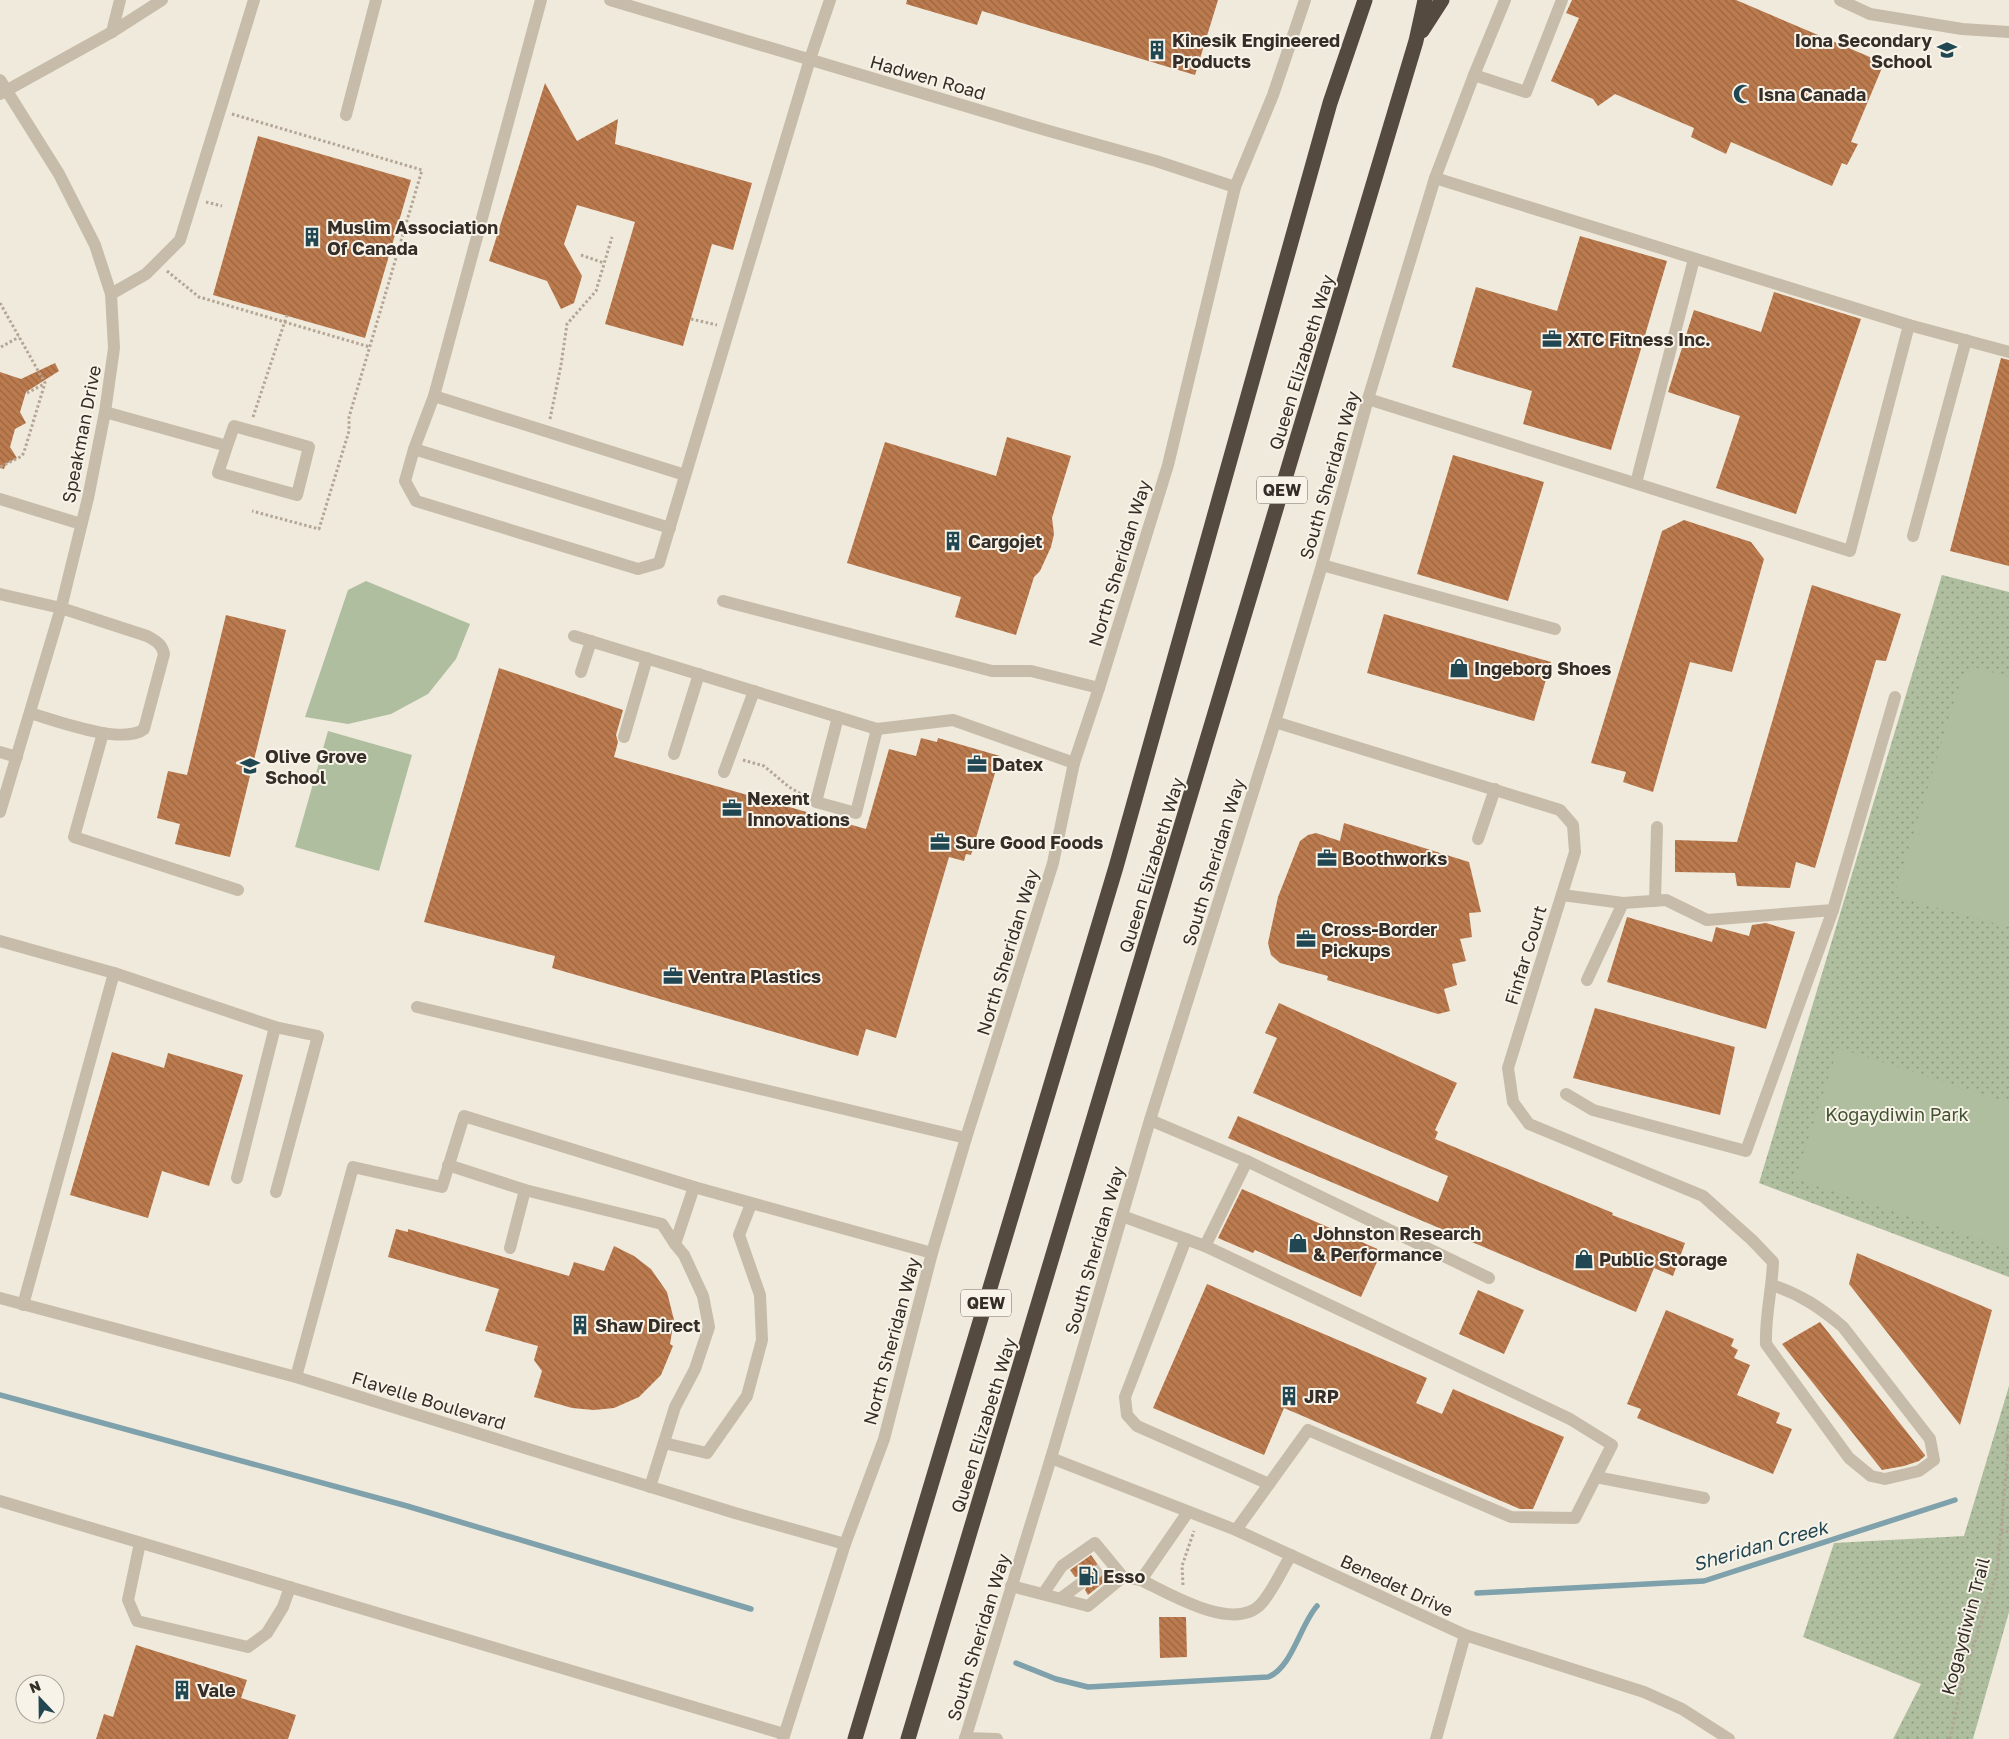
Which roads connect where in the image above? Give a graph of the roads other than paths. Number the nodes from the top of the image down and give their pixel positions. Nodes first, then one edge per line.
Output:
1 (120, 0) edge
2 (162, 0) edge
3 (254, 0) edge
4 (376, 0) edge
5 (541, 0) edge
6 (1304, 0) edge
7 (1365, 0) edge
8 (1425, 0) edge
9 (1442, 0) edge
10 (1505, 0) edge
11 (1562, 0) edge
12 (1840, 0) edge
13 (614, 1) edge
14 (826, 1) edge
15 (112, 32) junction
16 (2009, 32) edge
17 (1416, 41) junction
18 (810, 59) junction
19 (1474, 74) junction
20 (2, 88) edge
21 (346, 115) dead end
22 (1435, 178) junction
23 (1235, 187) junction
24 (1694, 260) junction
25 (111, 294) junction
26 (1909, 325) junction
27 (1966, 340) junction
28 (2009, 352) edge
29 (434, 396) junction
30 (1368, 399) junction
31 (105, 412) junction
32 (227, 446) junction
33 (414, 449) junction
34 (685, 476) junction
35 (1636, 483) junction
36 (0, 499) edge
37 (81, 524) junction
38 (670, 528) junction
39 (1913, 536) dead end
40 (1322, 565) junction
41 (0, 594) edge
42 (722, 601) dead end
43 (61, 608) junction
44 (1555, 629) dead end
45 (574, 636) dead end
46 (591, 641) junction
47 (647, 658) junction
48 (581, 672) dead end
49 (699, 674) junction
50 (1100, 688) junction
51 (754, 692) junction
52 (1895, 697) dead end
53 (30, 713) junction
54 (838, 717) junction
55 (1275, 722) junction
56 (878, 729) junction
57 (104, 733) junction
58 (624, 737) dead end
59 (0, 752) edge
60 (674, 754) dead end
61 (16, 757) junction
62 (1074, 763) junction
63 (724, 772) dead end
64 (1495, 789) junction
65 (0, 812) edge
66 (1657, 827) dead end
67 (1478, 839) dead end
68 (238, 890) dead end
69 (1562, 895) junction
70 (1655, 901) junction
71 (1622, 903) junction
72 (1833, 910) junction
73 (0, 941) edge
74 (114, 973) junction
75 (1587, 980) dead end
76 (417, 1007) dead end
77 (275, 1027) junction
78 (1566, 1094) dead end
79 (1150, 1120) junction
80 (966, 1138) junction
81 (1246, 1161) junction
82 (448, 1165) junction
83 (237, 1178) dead end
84 (694, 1187) junction
85 (525, 1190) junction
86 (276, 1192) dead end
87 (751, 1204) junction
88 (1122, 1216) junction
89 (1186, 1240) junction
90 (675, 1244) junction
91 (1206, 1246) junction
92 (510, 1248) dead end
93 (932, 1253) junction
94 (1489, 1278) dead end
95 (1772, 1285) junction
96 (0, 1298) edge
97 (23, 1305) junction
98 (296, 1377) junction
99 (664, 1443) junction
100 (1051, 1458) junction
101 (1596, 1477) junction
102 (1270, 1484) junction
103 (650, 1487) junction
104 (1704, 1498) dead end
105 (0, 1501) edge
106 (1194, 1514) junction
107 (1236, 1530) junction
108 (140, 1543) junction
109 (845, 1544) junction
110 (1291, 1555) junction
111 (1123, 1577) junction
112 (1141, 1580) junction
113 (1080, 1584) tunnel mouth
114 (1011, 1586) junction
115 (290, 1587) junction
116 (1043, 1594) junction
117 (1062, 1598) junction
118 (1465, 1635) junction
119 (783, 1737) edge
120 (965, 1738) edge
121 (855, 1739) edge
122 (908, 1739) edge
123 (997, 1739) edge
124 (1436, 1739) edge
125 (1729, 1739) edge

1 - 15 street
2 - 15 street
3 - 25 street
4 - 21 street
5 - 29 street
6 - 23 street, North Sheridan Way
7 - 121 highway, Queen Elizabeth Way / QEW
8 - 17 highway, Queen Elizabeth Way / QEW
9 - 17 highway
10 - 19 street, South Sheridan Way
11 - 19 street
12 - 16 street
13 - 18 street, Hadwen Road
14 - 18 street
15 - 20 street
17 - 122 highway, Queen Elizabeth Way / QEW
18 - 23 street, Hadwen Road
18 - 34 street
19 - 22 street, South Sheridan Way
20 - 25 street, Speakman Drive
22 - 24 street
22 - 30 street, South Sheridan Way
23 - 50 street, North Sheridan Way
24 - 26 street
24 - 35 street
25 - 31 street, Speakman Drive
26 - 27 street
26 - 35 street
27 - 28 street
27 - 39 street
29 - 33 street
29 - 34 street
30 - 35 street
30 - 40 street, South Sheridan Way
31 - 32 street
31 - 37 street, Speakman Drive
32 - 32 street
33 - 38 street
33 - 38 street
34 - 38 street
36 - 37 street
37 - 43 street, Speakman Drive
40 - 44 street
40 - 55 street, South Sheridan Way
41 - 43 street
42 - 50 street
43 - 53 street, Speakman Drive
43 - 57 street
45 - 46 street
46 - 47 street
46 - 48 street
47 - 49 street
47 - 58 street
49 - 51 street
49 - 60 street
50 - 62 street, North Sheridan Way
51 - 54 street
51 - 63 street
52 - 72 street
53 - 57 street
53 - 61 street, Speakman Drive
54 - 56 street
54 - 56 street
55 - 64 street, Finfar Court
55 - 79 street, South Sheridan Way
56 - 62 street
57 - 68 street
59 - 61 street
61 - 65 street, Speakman Drive
62 - 80 street, North Sheridan Way
64 - 67 street
64 - 69 street, Finfar Court
66 - 70 street
69 - 71 street
69 - 95 street, Finfar Court
70 - 71 street
70 - 72 street
71 - 75 street
72 - 78 street
73 - 74 street
74 - 77 street
74 - 97 street
76 - 80 street
77 - 83 street
77 - 86 street
79 - 81 street
79 - 88 street, South Sheridan Way
80 - 93 street, North Sheridan Way
81 - 91 street
81 - 94 street
82 - 84 street
82 - 85 street
82 - 98 street
84 - 87 street
84 - 90 street
85 - 90 street
85 - 92 street
87 - 93 street
87 - 99 street
88 - 89 street
88 - 100 street, South Sheridan Way
89 - 91 street
89 - 102 street
90 - 99 street
91 - 101 street
93 - 109 street, North Sheridan Way
95 - 95 street
96 - 97 street, Flavelle Boulevard
97 - 98 street, Flavelle Boulevard
98 - 103 street, Flavelle Boulevard
99 - 103 street
100 - 106 street, Benedet Drive
100 - 114 street, South Sheridan Way
101 - 102 street
101 - 104 street
102 - 107 street
103 - 109 street, Flavelle Boulevard
105 - 108 street
106 - 107 street, Benedet Drive
106 - 112 street
107 - 110 street, Benedet Drive
108 - 115 street
108 - 115 street
109 - 119 street, North Sheridan Way
110 - 112 street
110 - 118 street, Benedet Drive
111 - 112 street
111 - 116 street
111 - 117 street
113 - 117 street
114 - 116 street
114 - 120 street, South Sheridan Way
115 - 119 street
116 - 117 street
118 - 124 street
118 - 125 street, Benedet Drive
120 - 123 street

